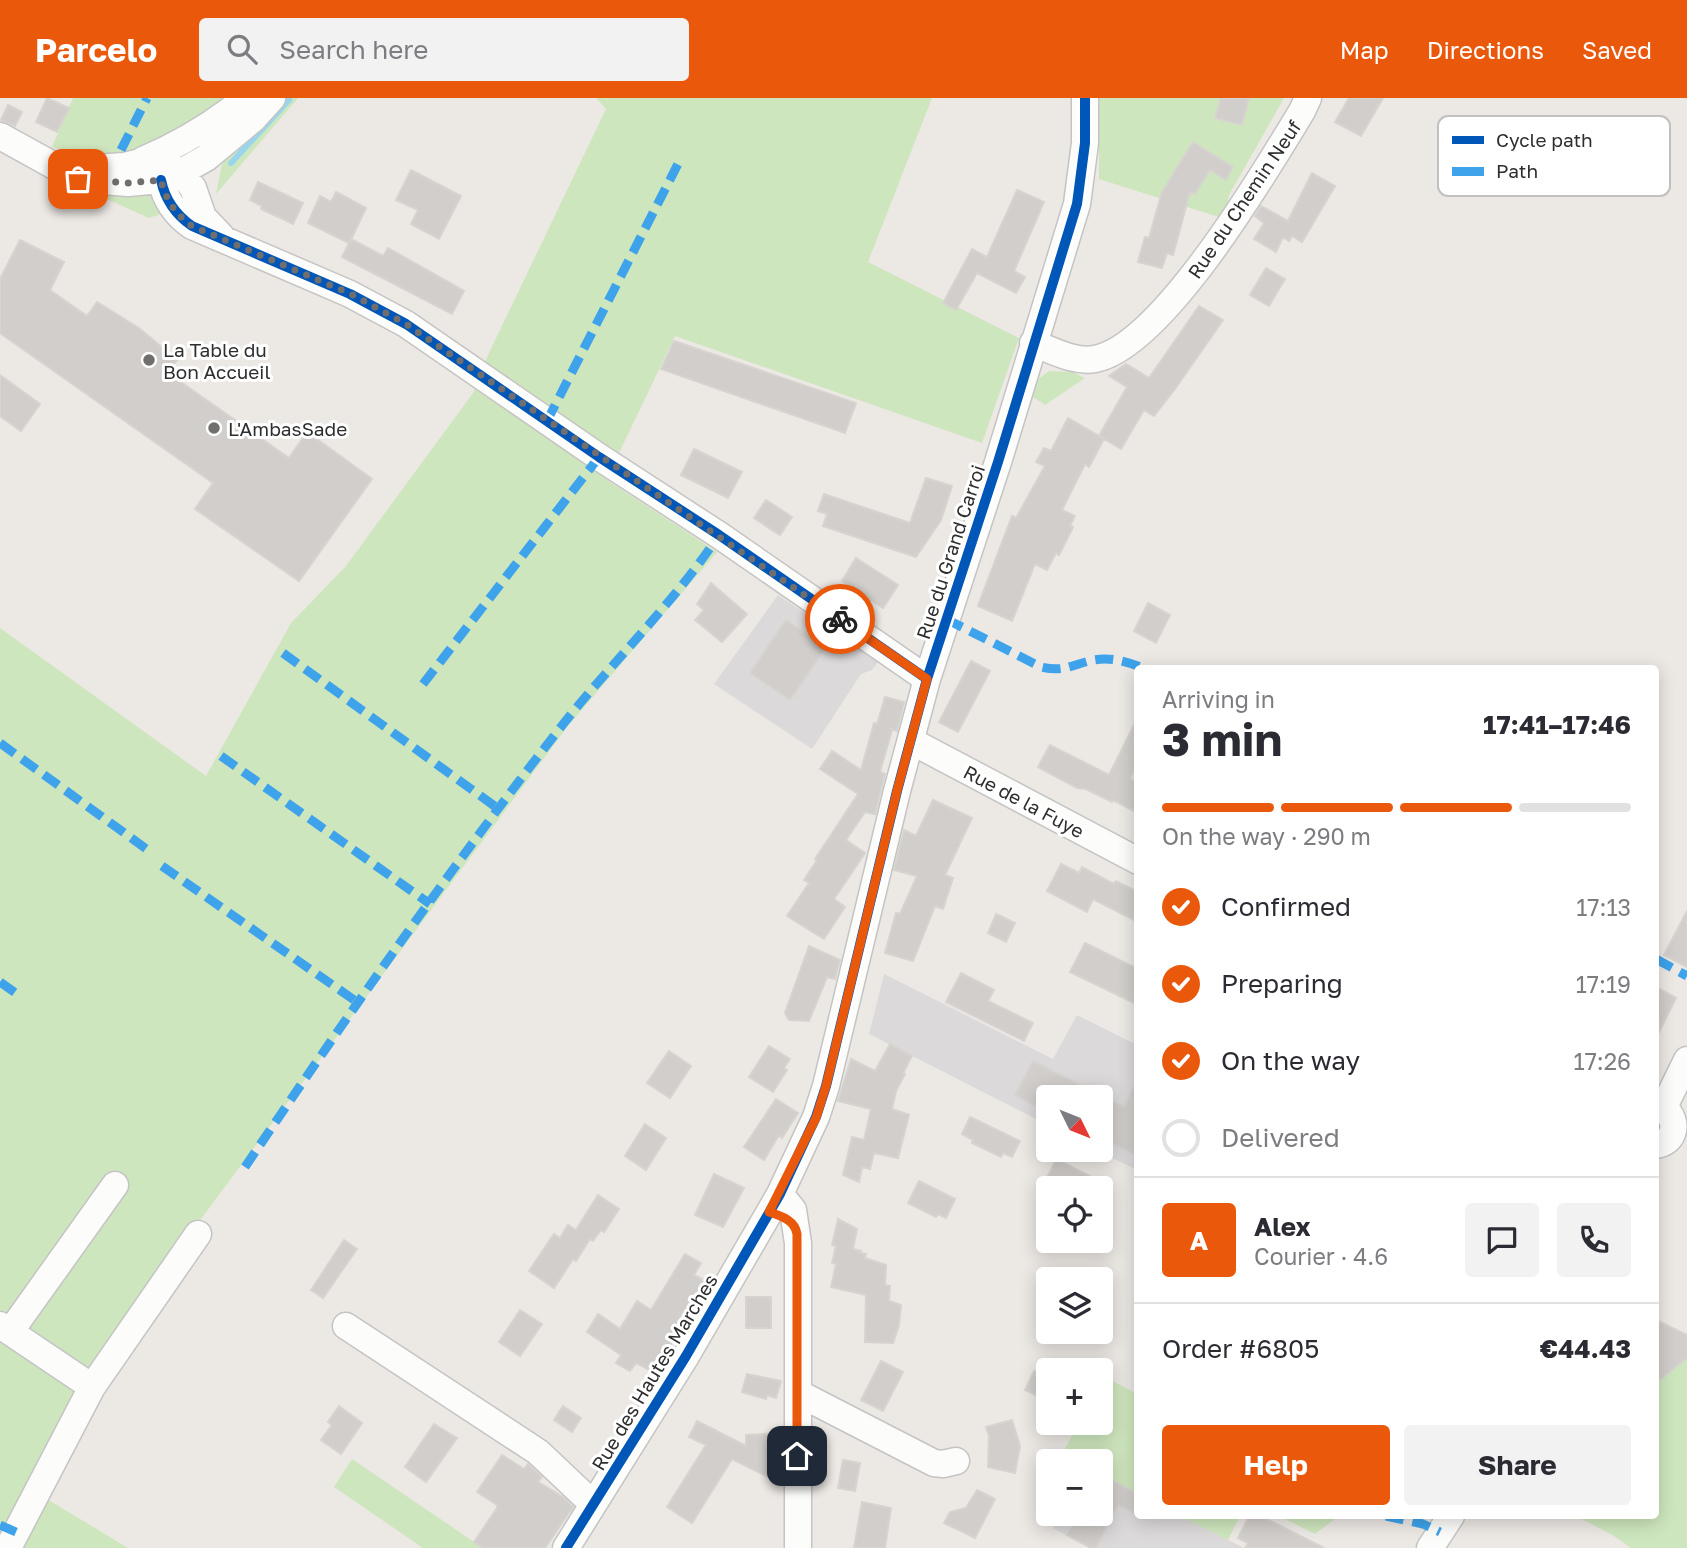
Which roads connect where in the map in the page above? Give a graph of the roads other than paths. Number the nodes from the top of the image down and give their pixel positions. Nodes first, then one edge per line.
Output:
1 (246, 98) edge
2 (252, 98) edge
3 (272, 98) edge
4 (1085, 98) edge
5 (1308, 98) edge
6 (0, 136) edge
7 (38, 157) junction
8 (206, 158) junction
9 (139, 161) junction
10 (171, 173) junction
11 (197, 198) junction
12 (226, 240) junction
13 (1033, 343) junction
14 (927, 679) junction
15 (911, 741) junction
16 (1134, 859) edge
17 (1687, 1060) edge
18 (1659, 1108) edge
19 (1671, 1142) edge
20 (115, 1185) dead end
21 (775, 1203) junction
22 (198, 1234) dead end
23 (346, 1326) dead end
24 (5, 1328) edge
25 (92, 1387) junction
26 (798, 1394) junction
27 (956, 1461) dead end
28 (593, 1504) junction
29 (1449, 1519) edge
30 (8, 1548) edge
31 (566, 1548) edge
32 (798, 1548) edge
33 (1430, 1548) edge

1 - 9 street
2 - 10 street
3 - 8 street
4 - 13 street, Rue du Grand Carroi
5 - 13 street, Rue du Chemin Neuf
6 - 7 street
7 - 9 street
7 - 10 street
8 - 10 street
8 - 11 street
9 - 10 street
10 - 11 street
10 - 12 street
11 - 12 street
12 - 14 street
13 - 14 street, Rue du Grand Carroi
14 - 15 street, Rue du Grand Carroi
15 - 16 street, Rue de la Fuye
15 - 21 street, Rue du Grand Carroi
17 - 18 street
18 - 19 street
20 - 24 street
21 - 26 street
21 - 28 street, Rue des Hautes Marches
22 - 25 street
23 - 28 street
24 - 25 street
25 - 30 street
26 - 27 street
26 - 32 street
28 - 31 street, Rue des Hautes Marches
29 - 33 street

